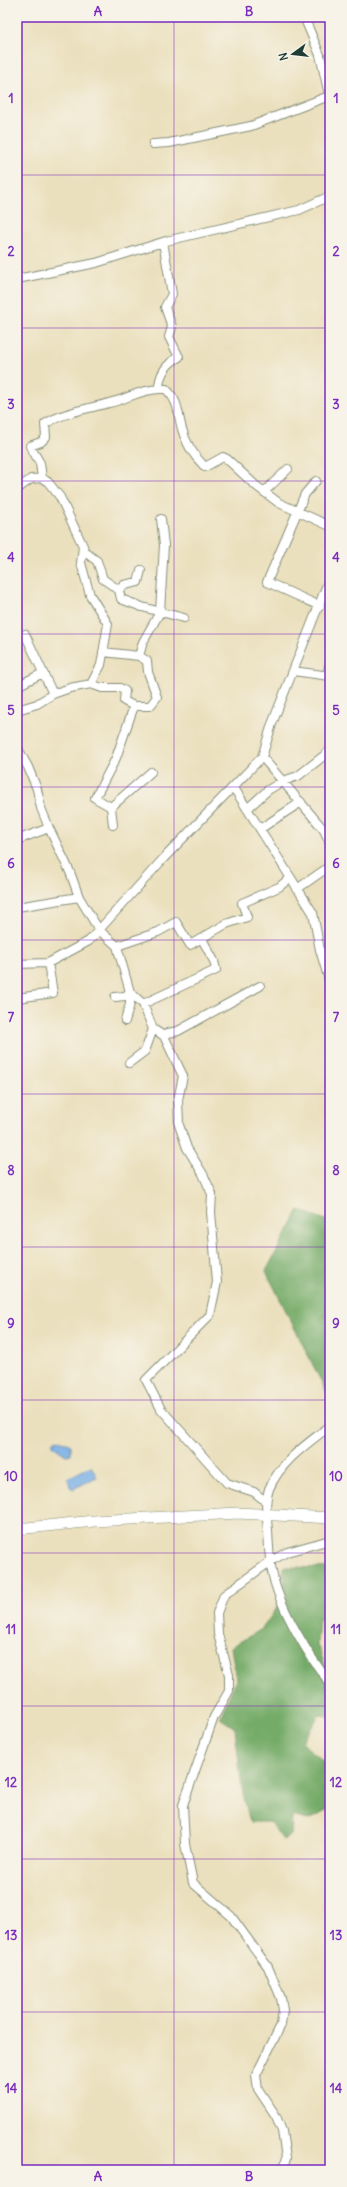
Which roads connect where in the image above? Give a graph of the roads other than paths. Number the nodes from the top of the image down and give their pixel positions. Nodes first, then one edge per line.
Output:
1 (304, 17) edge
2 (328, 78) edge
3 (329, 98) edge
4 (153, 144) dead end
5 (330, 196) edge
6 (163, 242) junction
7 (17, 279) edge
8 (159, 389) junction
9 (288, 469) dead end
10 (42, 478) junction
11 (316, 481) dead end
12 (17, 489) edge
13 (264, 492) junction
14 (298, 512) junction
15 (161, 519) dead end
16 (330, 526) edge
17 (83, 546) junction
18 (141, 570) dead end
19 (330, 577) edge
20 (119, 590) junction
21 (327, 597) edge
22 (320, 606) junction
23 (160, 612) junction
24 (184, 618) dead end
25 (25, 634) dead end
26 (103, 652) junction
27 (139, 656) junction
28 (330, 663) edge
29 (293, 671) junction
30 (43, 673) junction
31 (328, 675) edge
32 (91, 684) junction
33 (17, 686) edge
34 (53, 694) junction
35 (134, 706) junction
36 (17, 710) edge
37 (17, 747) edge
38 (330, 751) edge
39 (262, 758) junction
40 (151, 772) dead end
41 (283, 780) junction
42 (234, 788) junction
43 (301, 802) junction
44 (112, 807) junction
45 (247, 809) junction
46 (113, 825) dead end
47 (49, 828) junction
48 (260, 829) junction
49 (17, 840) edge
50 (330, 843) edge
51 (330, 866) edge
52 (290, 878) junction
53 (298, 889) junction
54 (79, 897) junction
55 (17, 907) edge
56 (99, 930) junction
57 (202, 939) junction
58 (117, 946) junction
59 (48, 963) junction
60 (17, 964) edge
61 (330, 983) edge
62 (260, 986) dead end
63 (130, 992) junction
64 (115, 997) dead end
65 (17, 998) edge
66 (143, 1004) junction
67 (125, 1021) dead end
68 (153, 1030) junction
69 (164, 1036) junction
70 (129, 1063) dead end
71 (330, 1426) edge
72 (265, 1501) junction
73 (266, 1516) junction
74 (330, 1518) edge
75 (17, 1529) edge
76 (330, 1540) edge
77 (271, 1561) junction
78 (330, 1683) edge
79 (284, 2170) edge

1 - 2 street
2 - 3 street
3 - 4 street
5 - 6 street
6 - 7 street
6 - 8 street
8 - 10 street
8 - 13 street
9 - 13 street
10 - 12 street
10 - 17 street
11 - 14 street
13 - 14 street
14 - 16 street
14 - 22 street
15 - 23 street
17 - 20 street
17 - 26 street
18 - 20 street
19 - 21 street
20 - 23 street
21 - 22 street
22 - 29 street
23 - 24 street
23 - 27 street
25 - 30 street
26 - 27 street
26 - 32 street
27 - 35 street
28 - 31 street
29 - 31 street
29 - 39 street
30 - 33 street
30 - 34 street
32 - 34 street
32 - 35 street
34 - 36 street
35 - 44 street
37 - 47 street
38 - 41 street
39 - 41 street
39 - 42 street
40 - 44 street
41 - 43 street
41 - 45 street
42 - 45 street
42 - 56 street
43 - 48 street
43 - 50 street
44 - 46 street
45 - 48 street
47 - 49 street
47 - 54 street
48 - 52 street
51 - 53 street
52 - 53 street
52 - 57 street
53 - 61 street
54 - 55 street
54 - 56 street
56 - 58 street
56 - 59 street
57 - 58 street
57 - 66 street
58 - 63 street
59 - 60 street
59 - 65 street
62 - 69 street
63 - 64 street
63 - 66 street
63 - 67 street
66 - 68 street
68 - 69 street
68 - 70 street
69 - 72 street
71 - 72 street
72 - 73 street
73 - 74 main road
73 - 75 main road
73 - 77 street
76 - 77 street
77 - 78 street
77 - 79 street

